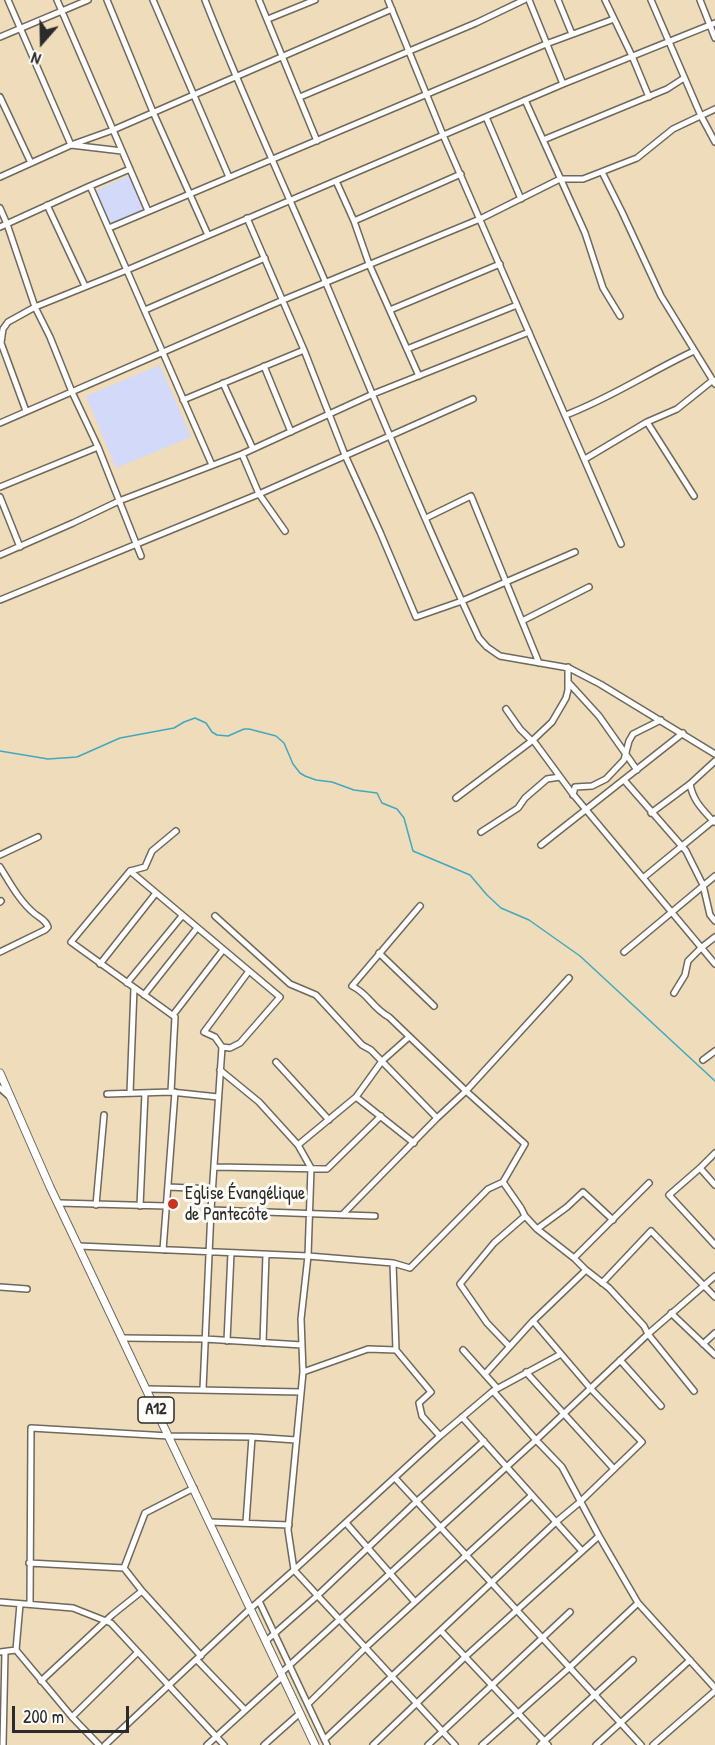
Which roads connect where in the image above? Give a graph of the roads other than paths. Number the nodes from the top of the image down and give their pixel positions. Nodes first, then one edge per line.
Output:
1 (8, 0) edge
2 (57, 0) edge
3 (88, 0) edge
4 (107, 0) edge
5 (153, 0) edge
6 (205, 0) edge
7 (259, 0) edge
8 (315, 0) edge
9 (388, 0) edge
10 (524, 0) edge
11 (529, 0) edge
12 (558, 0) edge
13 (605, 0) edge
14 (651, 0) edge
15 (700, 0) edge
16 (392, 9) junction
17 (62, 11) junction
18 (268, 19) junction
19 (614, 19) junction
20 (712, 24) edge
21 (21, 29) junction
22 (572, 34) junction
23 (0, 37) edge
24 (715, 38) edge
25 (669, 41) junction
26 (546, 44) junction
27 (409, 51) junction
28 (632, 56) junction
29 (283, 57) junction
30 (236, 77) junction
31 (684, 78) junction
32 (563, 84) junction
33 (426, 94) junction
34 (194, 95) junction
35 (0, 96) edge
36 (649, 97) junction
37 (300, 98) junction
38 (525, 100) junction
39 (715, 109) edge
40 (153, 112) junction
41 (701, 116) junction
42 (486, 117) junction
43 (113, 130) junction
44 (443, 135) junction
45 (543, 140) junction
46 (317, 141) junction
47 (715, 142) edge
48 (71, 145) junction
49 (122, 151) junction
50 (273, 159) junction
51 (31, 163) junction
52 (130, 169) junction
53 (602, 172) junction
54 (461, 174) junction
55 (0, 177) edge
56 (229, 177) junction
57 (560, 179) junction
58 (336, 181) junction
59 (90, 186) junction
60 (190, 194) junction
61 (521, 198) junction
62 (290, 200) junction
63 (47, 205) junction
64 (0, 208) edge
65 (148, 211) junction
66 (247, 218) junction
67 (480, 219) junction
68 (354, 222) junction
69 (7, 224) junction
70 (0, 227) edge
71 (109, 228) junction
72 (208, 235) junction
73 (266, 258) junction
74 (369, 264) junction
75 (500, 264) junction
76 (127, 270) junction
77 (325, 282) junction
78 (85, 286) junction
79 (283, 300) junction
80 (517, 305) junction
81 (35, 307) junction
82 (145, 310) junction
83 (390, 310) junction
84 (621, 316) dead end
85 (529, 332) junction
86 (407, 349) junction
87 (304, 350) junction
88 (694, 351) junction
89 (162, 353) junction
90 (264, 366) junction
91 (419, 376) junction
92 (714, 382) edge
93 (223, 383) junction
94 (72, 392) junction
95 (373, 394) junction
96 (183, 399) junction
97 (473, 399) dead end
98 (26, 411) junction
99 (566, 415) junction
100 (329, 416) junction
101 (647, 422) junction
102 (0, 423) edge
103 (291, 432) junction
104 (391, 435) junction
105 (98, 447) junction
106 (253, 449) junction
107 (242, 454) junction
108 (345, 455) junction
109 (585, 459) junction
110 (212, 465) junction
111 (0, 487) edge
112 (259, 494) junction
113 (694, 496) dead end
114 (0, 497) edge
115 (119, 501) junction
116 (426, 518) junction
117 (285, 531) dead end
118 (136, 544) junction
119 (621, 544) dead end
120 (20, 547) junction
121 (575, 552) dead end
122 (0, 555) edge
123 (141, 556) dead end
124 (506, 582) junction
125 (589, 587) dead end
126 (0, 600) edge
127 (462, 601) junction
128 (522, 621) junction
129 (539, 663) junction
130 (568, 667) junction
131 (568, 682) junction
132 (506, 709) dead end
133 (661, 720) junction
134 (683, 733) junction
135 (533, 740) junction
136 (626, 754) junction
137 (715, 754) edge
138 (715, 761) edge
139 (638, 770) junction
140 (560, 777) junction
141 (624, 780) junction
142 (690, 784) junction
143 (573, 795) junction
144 (456, 798) dead end
145 (586, 810) junction
146 (651, 813) junction
147 (714, 821) edge
148 (176, 831) dead end
149 (481, 832) dead end
150 (38, 837) dead end
151 (541, 845) dead end
152 (680, 846) junction
153 (0, 855) edge
154 (0, 867) edge
155 (130, 871) junction
156 (715, 876) edge
157 (643, 878) junction
158 (703, 885) junction
159 (156, 894) junction
160 (420, 906) dead end
161 (672, 912) junction
162 (182, 916) junction
163 (215, 916) dead end
164 (715, 921) edge
165 (197, 928) junction
166 (715, 937) edge
167 (700, 948) junction
168 (223, 950) junction
169 (0, 952) edge
170 (624, 952) dead end
171 (379, 953) junction
172 (100, 964) junction
173 (715, 964) edge
174 (249, 971) junction
175 (569, 978) dead end
176 (127, 983) junction
177 (134, 988) junction
178 (674, 993) dead end
179 (144, 994) junction
180 (434, 1006) dead end
181 (173, 1015) junction
182 (409, 1037) junction
183 (222, 1047) junction
184 (715, 1051) edge
185 (704, 1060) dead end
186 (382, 1061) junction
187 (276, 1062) dead end
188 (220, 1070) junction
189 (0, 1073) edge
190 (0, 1088) edge
191 (466, 1091) junction
192 (173, 1092) junction
193 (130, 1093) junction
194 (145, 1093) junction
195 (107, 1094) dead end
196 (218, 1097) junction
197 (356, 1097) junction
198 (11, 1098) junction
199 (104, 1115) dead end
200 (381, 1116) junction
201 (437, 1118) junction
202 (329, 1120) junction
203 (414, 1143) junction
204 (298, 1145) junction
205 (715, 1153) edge
206 (215, 1167) junction
207 (311, 1168) junction
208 (700, 1168) junction
209 (503, 1182) junction
210 (649, 1183) dead end
211 (715, 1185) edge
212 (168, 1187) junction
213 (213, 1190) junction
214 (59, 1203) junction
215 (96, 1204) junction
216 (140, 1206) junction
217 (166, 1206) junction
218 (211, 1210) junction
219 (310, 1214) junction
220 (342, 1215) junction
221 (375, 1216) dead end
222 (525, 1216) junction
223 (613, 1220) junction
224 (537, 1229) junction
225 (715, 1245) edge
226 (79, 1246) junction
227 (163, 1250) junction
228 (209, 1252) junction
229 (231, 1253) junction
230 (266, 1254) junction
231 (308, 1256) junction
232 (574, 1258) junction
233 (393, 1263) junction
234 (586, 1270) junction
235 (715, 1276) edge
236 (602, 1283) junction
237 (704, 1285) junction
238 (0, 1287) edge
239 (27, 1289) dead end
240 (715, 1297) edge
241 (671, 1313) junction
242 (533, 1321) junction
243 (715, 1333) edge
244 (648, 1334) junction
245 (123, 1338) junction
246 (205, 1339) junction
247 (227, 1341) junction
248 (263, 1343) junction
249 (703, 1344) junction
250 (302, 1345) junction
251 (509, 1346) junction
252 (396, 1350) junction
253 (463, 1350) dead end
254 (561, 1354) junction
255 (715, 1355) edge
256 (620, 1360) junction
257 (303, 1372) junction
258 (526, 1372) junction
259 (484, 1374) junction
260 (146, 1389) junction
261 (203, 1389) junction
262 (591, 1389) junction
263 (495, 1390) junction
264 (694, 1391) dead end
265 (301, 1392) junction
266 (661, 1406) dead end
267 (564, 1413) junction
268 (462, 1417) junction
269 (169, 1436) junction
270 (440, 1436) junction
271 (252, 1437) junction
272 (296, 1440) junction
273 (536, 1440) junction
274 (484, 1441) junction
275 (506, 1466) junction
276 (614, 1469) junction
277 (395, 1478) junction
278 (194, 1488) junction
279 (532, 1495) junction
280 (416, 1502) junction
281 (580, 1502) junction
282 (210, 1522) junction
283 (556, 1522) junction
284 (246, 1523) junction
285 (346, 1523) junction
286 (289, 1525) junction
287 (440, 1528) junction
288 (599, 1536) junction
289 (368, 1547) junction
290 (582, 1551) junction
291 (466, 1556) junction
292 (29, 1563) junction
293 (124, 1568) junction
294 (294, 1570) junction
295 (391, 1573) junction
296 (492, 1583) junction
297 (142, 1591) junction
298 (317, 1596) junction
299 (0, 1602) edge
300 (259, 1602) junction
301 (416, 1602) junction
302 (638, 1603) junction
303 (20, 1604) junction
304 (30, 1604) junction
305 (250, 1609) junction
306 (517, 1611) junction
307 (570, 1612) dead end
308 (106, 1621) junction
309 (340, 1621) junction
310 (441, 1631) junction
311 (275, 1634) junction
312 (542, 1638) junction
313 (266, 1641) junction
314 (365, 1648) junction
315 (16, 1650) junction
316 (2, 1652) edge
317 (138, 1652) junction
318 (465, 1657) junction
319 (199, 1658) junction
320 (633, 1660) dead end
321 (690, 1660) junction
322 (290, 1665) junction
323 (569, 1668) junction
324 (282, 1675) junction
325 (392, 1677) junction
326 (41, 1681) junction
327 (492, 1684) junction
328 (169, 1685) junction
329 (715, 1689) edge
330 (595, 1695) junction
331 (308, 1704) junction
332 (417, 1704) junction
333 (245, 1710) junction
334 (518, 1712) junction
335 (300, 1713) junction
336 (72, 1717) junction
337 (620, 1723) junction
338 (306, 1726) junction
339 (318, 1726) junction
340 (442, 1731) junction
341 (216, 1736) junction
342 (326, 1742) edge
343 (544, 1744) edge
344 (3, 1745) edge
345 (99, 1745) edge
346 (105, 1745) edge
347 (207, 1745) edge
348 (224, 1745) edge
349 (264, 1745) edge
350 (315, 1745) edge
351 (373, 1745) edge
352 (428, 1745) edge
353 (455, 1745) edge
354 (482, 1745) edge
355 (596, 1745) edge
356 (641, 1745) edge
357 (653, 1745) edge

1 - 21 street
2 - 17 street
3 - 17 street
4 - 40 street
5 - 34 street
6 - 30 street
7 - 18 street
8 - 18 street
9 - 16 street
10 - 27 street
11 - 26 street
12 - 22 street
13 - 19 street
14 - 25 street
15 - 20 street
16 - 27 street
16 - 29 street
17 - 21 street
17 - 43 street
18 - 29 street
19 - 22 street
19 - 28 street
20 - 24 street
20 - 25 street
21 - 23 street
21 - 48 street
22 - 26 street
25 - 28 street
25 - 31 street
26 - 32 street
26 - 33 street
27 - 33 street
27 - 37 street
28 - 32 street
28 - 36 street
29 - 30 street
29 - 37 street
30 - 34 street
30 - 50 street
31 - 36 street
31 - 41 street
32 - 38 street
33 - 44 street
33 - 46 street
34 - 40 street
34 - 56 street
35 - 51 street
36 - 45 street
37 - 46 street
38 - 42 street
38 - 45 street
39 - 41 street
40 - 43 street
40 - 60 street
41 - 47 street
41 - 53 street
42 - 44 street
42 - 61 street
43 - 48 street
43 - 49 street
44 - 54 street
44 - 58 street
45 - 57 street
46 - 50 street
48 - 49 street
48 - 51 street
49 - 52 street
50 - 56 street
50 - 62 street
51 - 55 street
52 - 59 street
52 - 65 street
53 - 57 street
53 - 88 street
54 - 67 street
54 - 68 street
56 - 60 street
57 - 61 street
57 - 84 street
58 - 62 street
58 - 68 street
59 - 63 street
59 - 71 street
60 - 65 street
60 - 72 street
61 - 67 street
62 - 66 street
62 - 77 street
63 - 69 street
63 - 78 street
64 - 69 street
65 - 71 street
66 - 72 street
66 - 73 street
67 - 74 street
67 - 75 street
68 - 74 street
69 - 70 street
69 - 81 street
71 - 76 street
72 - 76 street
73 - 79 street
73 - 82 street
74 - 77 street
74 - 83 street
75 - 80 street
75 - 83 street
76 - 78 street
76 - 82 street
77 - 79 street
77 - 95 street
78 - 81 street
79 - 87 street
79 - 89 street
80 - 85 street
80 - 86 street
81 - 94 street
81 - 98 street
82 - 89 street
83 - 86 street
85 - 91 street
85 - 99 street
86 - 91 street
87 - 90 street
87 - 100 street
88 - 92 street
88 - 99 street
89 - 94 street
89 - 96 street
90 - 93 street
90 - 103 street
91 - 95 street
92 - 101 street
93 - 96 street
93 - 106 street
94 - 98 street
94 - 105 street
95 - 100 street
95 - 104 street
96 - 110 street
97 - 104 street
98 - 102 street
99 - 109 street
100 - 103 street
100 - 108 street
101 - 109 street
101 - 113 street
103 - 106 street
104 - 108 street
104 - 116 street
105 - 111 street
105 - 115 street
106 - 107 street
107 - 110 street
107 - 112 street
108 - 112 street
108 - 127 street
109 - 119 street
110 - 115 street
112 - 117 street
112 - 118 street
114 - 120 street
115 - 118 street
115 - 120 street
116 - 124 street
116 - 127 street
118 - 123 street
118 - 126 street
120 - 122 street
121 - 124 street
124 - 127 street
124 - 128 street
125 - 128 street
127 - 129 street
128 - 129 street
129 - 130 street
130 - 131 street
130 - 133 street
131 - 135 street
131 - 136 street
132 - 135 street
133 - 134 street
133 - 136 street
134 - 137 street
134 - 139 street
135 - 140 street
135 - 144 street
136 - 139 street
136 - 143 street
138 - 142 street
139 - 141 street
140 - 143 street
140 - 149 street
141 - 145 street
141 - 146 street
142 - 146 street
142 - 147 street
143 - 145 street
145 - 151 street
145 - 157 street
146 - 152 street
147 - 152 street
148 - 155 street
150 - 153 street
152 - 157 street
152 - 158 street
154 - 169 street
155 - 159 street
155 - 172 street
156 - 158 street
157 - 161 street
158 - 161 street
158 - 164 street
159 - 162 street
159 - 172 street
160 - 171 street
161 - 167 street
161 - 170 street
162 - 165 street
162 - 176 street
163 - 186 street
165 - 168 street
165 - 179 street
166 - 167 street
167 - 173 street
167 - 178 street
168 - 174 street
168 - 181 street
171 - 180 street
171 - 182 street
172 - 176 street
174 - 183 street
174 - 183 street
175 - 191 street
176 - 177 street
177 - 179 street
177 - 193 street
179 - 181 street
181 - 192 street
182 - 186 street
182 - 191 street
183 - 188 street
184 - 185 street
186 - 197 street
186 - 201 street
187 - 202 street
188 - 196 street
188 - 204 street
189 - 198 main road, A12
190 - 198 street
191 - 201 street
191 - 209 street
192 - 194 street
192 - 196 street
192 - 212 street
193 - 194 street
193 - 195 street
194 - 216 street
196 - 206 street
197 - 200 street
197 - 202 street
198 - 214 main road, A12
199 - 215 street
200 - 203 street
200 - 207 street
201 - 203 street
202 - 204 street
203 - 220 street
204 - 207 street
205 - 208 street
206 - 207 street
206 - 213 street
207 - 219 street
208 - 211 street
208 - 225 street
209 - 222 street
209 - 233 street
210 - 223 street
212 - 213 street
212 - 217 street
213 - 218 street
214 - 215 street
214 - 226 main road, A12
215 - 216 street
216 - 217 street
217 - 227 street
218 - 219 street
218 - 228 street
219 - 220 street
219 - 231 street
220 - 221 street
222 - 224 street
222 - 251 street
223 - 224 street
223 - 232 street
224 - 232 street
226 - 227 street
226 - 245 main road, A12
227 - 228 street
228 - 229 street
228 - 246 street
229 - 230 street
229 - 247 street
230 - 231 street
230 - 248 street
231 - 233 street
231 - 250 street
232 - 234 street
233 - 252 street
234 - 236 street
234 - 242 street
235 - 237 street
236 - 237 street
236 - 244 street
237 - 240 street
237 - 241 street
238 - 239 street
241 - 244 street
241 - 249 street
242 - 251 street
242 - 254 street
243 - 249 street
244 - 256 street
244 - 264 street
245 - 246 street
245 - 260 main road, A12
246 - 247 street
246 - 261 street
247 - 248 street
248 - 250 street
249 - 255 street
250 - 257 street
251 - 259 street
252 - 257 street
252 - 270 street
253 - 259 street
254 - 258 street
254 - 262 street
256 - 262 street
256 - 266 street
257 - 265 street
258 - 263 street
258 - 267 street
259 - 263 street
260 - 261 street
260 - 269 main road, A12
261 - 265 street
262 - 267 street
262 - 276 street
263 - 268 street
263 - 273 street
265 - 272 street
267 - 273 street
267 - 276 street
268 - 270 street
268 - 274 street
269 - 271 street
269 - 278 main road, A12
269 - 292 street
270 - 277 street
271 - 272 street
271 - 284 street
272 - 286 street
273 - 275 street
273 - 281 street
274 - 275 street
274 - 280 street
275 - 279 street
275 - 287 street
276 - 281 street
277 - 280 street
277 - 285 street
278 - 282 main road, A12
278 - 293 street
279 - 283 street
279 - 291 street
280 - 287 street
280 - 289 street
281 - 283 street
281 - 288 street
282 - 284 street
282 - 305 main road, A12
283 - 290 street
283 - 296 street
284 - 286 street
285 - 289 street
285 - 294 street
286 - 294 street
287 - 291 street
287 - 295 street
288 - 290 street
288 - 302 street
289 - 295 street
289 - 298 street
290 - 306 street
291 - 296 street
291 - 301 street
292 - 293 street
292 - 304 street
293 - 297 street
294 - 298 street
294 - 300 street
295 - 301 street
295 - 309 street
296 - 306 street
296 - 310 street
297 - 308 street
297 - 319 street
298 - 309 street
298 - 311 street
299 - 303 street
300 - 305 street
300 - 311 street
301 - 314 street
302 - 321 street
302 - 323 street
303 - 304 street
303 - 315 street
304 - 308 street
305 - 313 main road, A12
305 - 319 street
306 - 312 street
306 - 318 street
307 - 312 street
308 - 317 street
308 - 326 street
309 - 314 street
309 - 322 street
310 - 318 street
310 - 325 street
311 - 313 street
311 - 322 street
312 - 323 street
312 - 327 street
313 - 324 main road, A12
314 - 325 street
314 - 331 street
315 - 316 street
315 - 326 street
316 - 344 street
317 - 328 street
317 - 336 street
318 - 327 street
318 - 332 street
319 - 328 street
319 - 333 street
320 - 330 street
321 - 329 street
321 - 337 street
322 - 324 street
322 - 331 street
323 - 330 street
323 - 334 street
324 - 333 street
324 - 335 main road, A12
325 - 332 street
325 - 342 street
326 - 336 street
327 - 334 street
327 - 340 street
328 - 341 street
328 - 346 street
329 - 357 street
330 - 337 street
330 - 343 street
331 - 339 street
332 - 340 street
332 - 351 street
333 - 341 street
334 - 343 street
334 - 354 street
335 - 338 main road, A12
335 - 349 street
336 - 345 street
337 - 355 street
337 - 356 street
338 - 339 street
338 - 350 main road, A12
339 - 342 street
340 - 352 street
340 - 353 street
341 - 347 street
341 - 348 street

